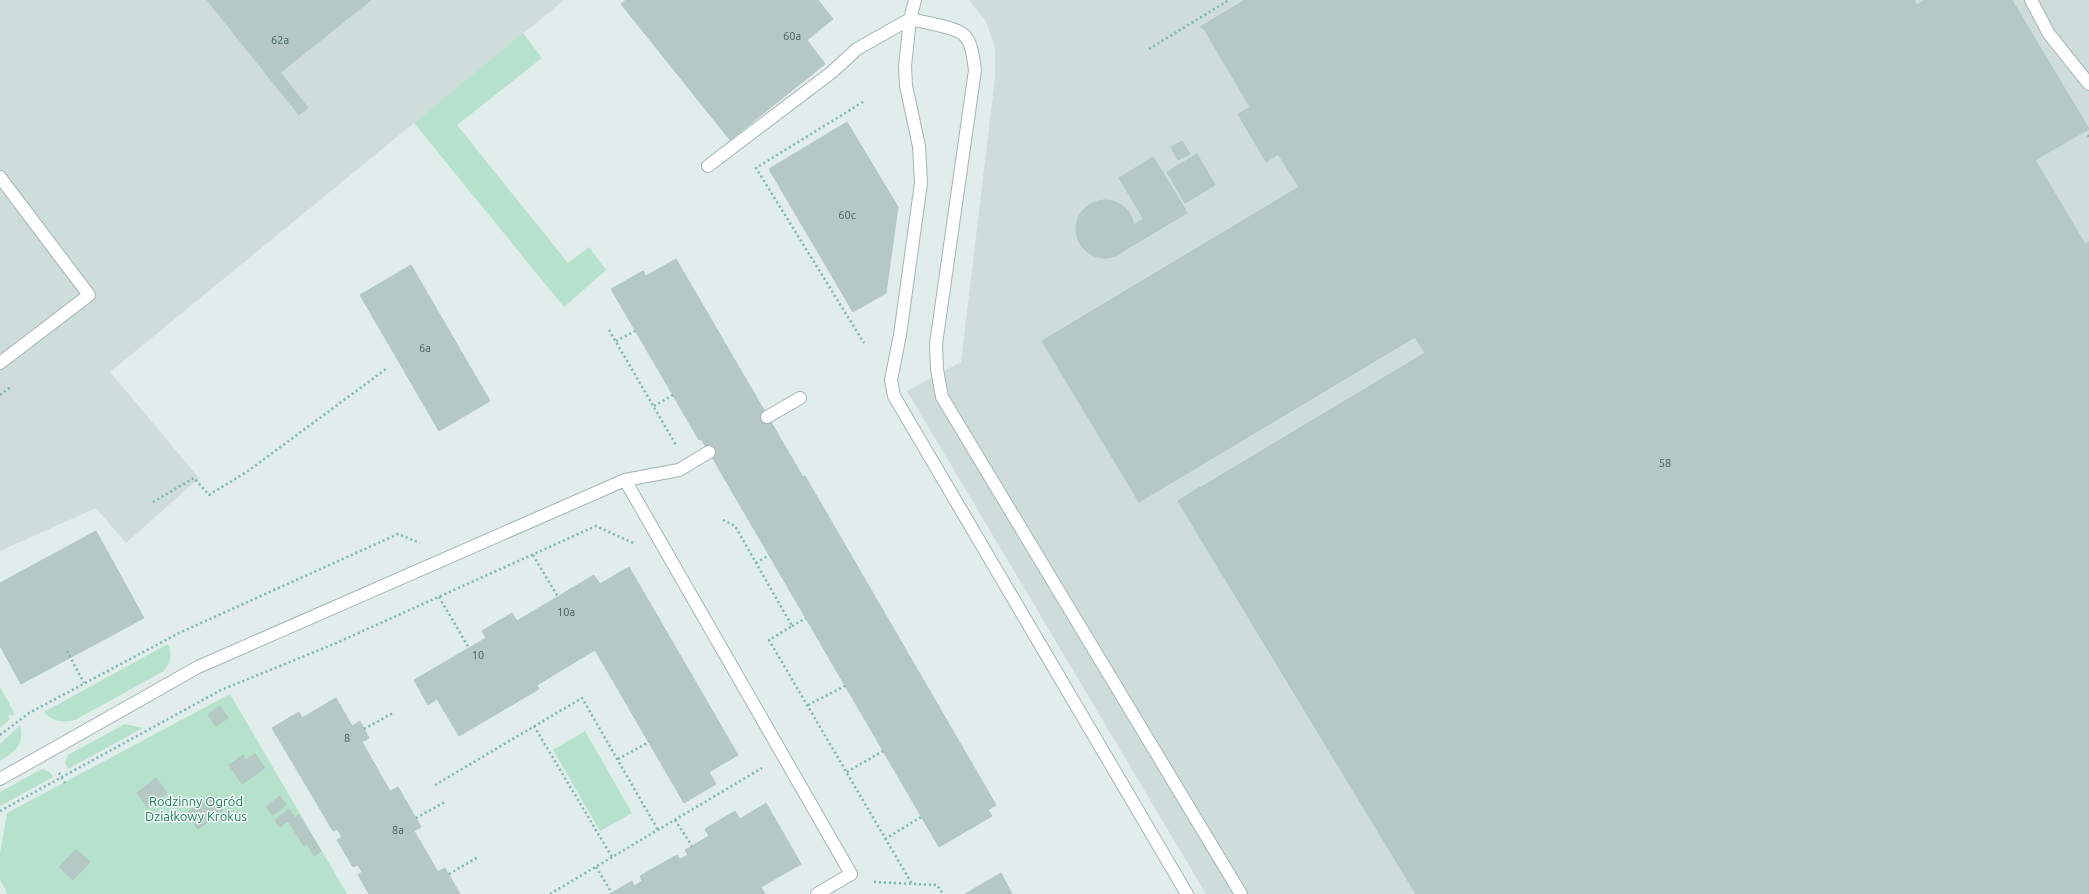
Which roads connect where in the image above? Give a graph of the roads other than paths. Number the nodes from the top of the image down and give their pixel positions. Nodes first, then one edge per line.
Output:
1 (914, 0) edge
2 (2031, 0) edge
3 (910, 19) junction
4 (2089, 84) edge
5 (708, 166) dead end
6 (0, 177) edge
7 (0, 363) edge
8 (800, 398) dead end
9 (767, 417) dead end
10 (709, 452) dead end
11 (625, 480) junction
12 (0, 779) edge
13 (817, 894) edge
14 (1187, 894) edge
15 (1241, 894) edge

1 - 3 street
2 - 4 street
3 - 5 street
3 - 14 street
3 - 15 street
6 - 7 street
8 - 9 street
10 - 11 street
11 - 12 street
11 - 13 street

